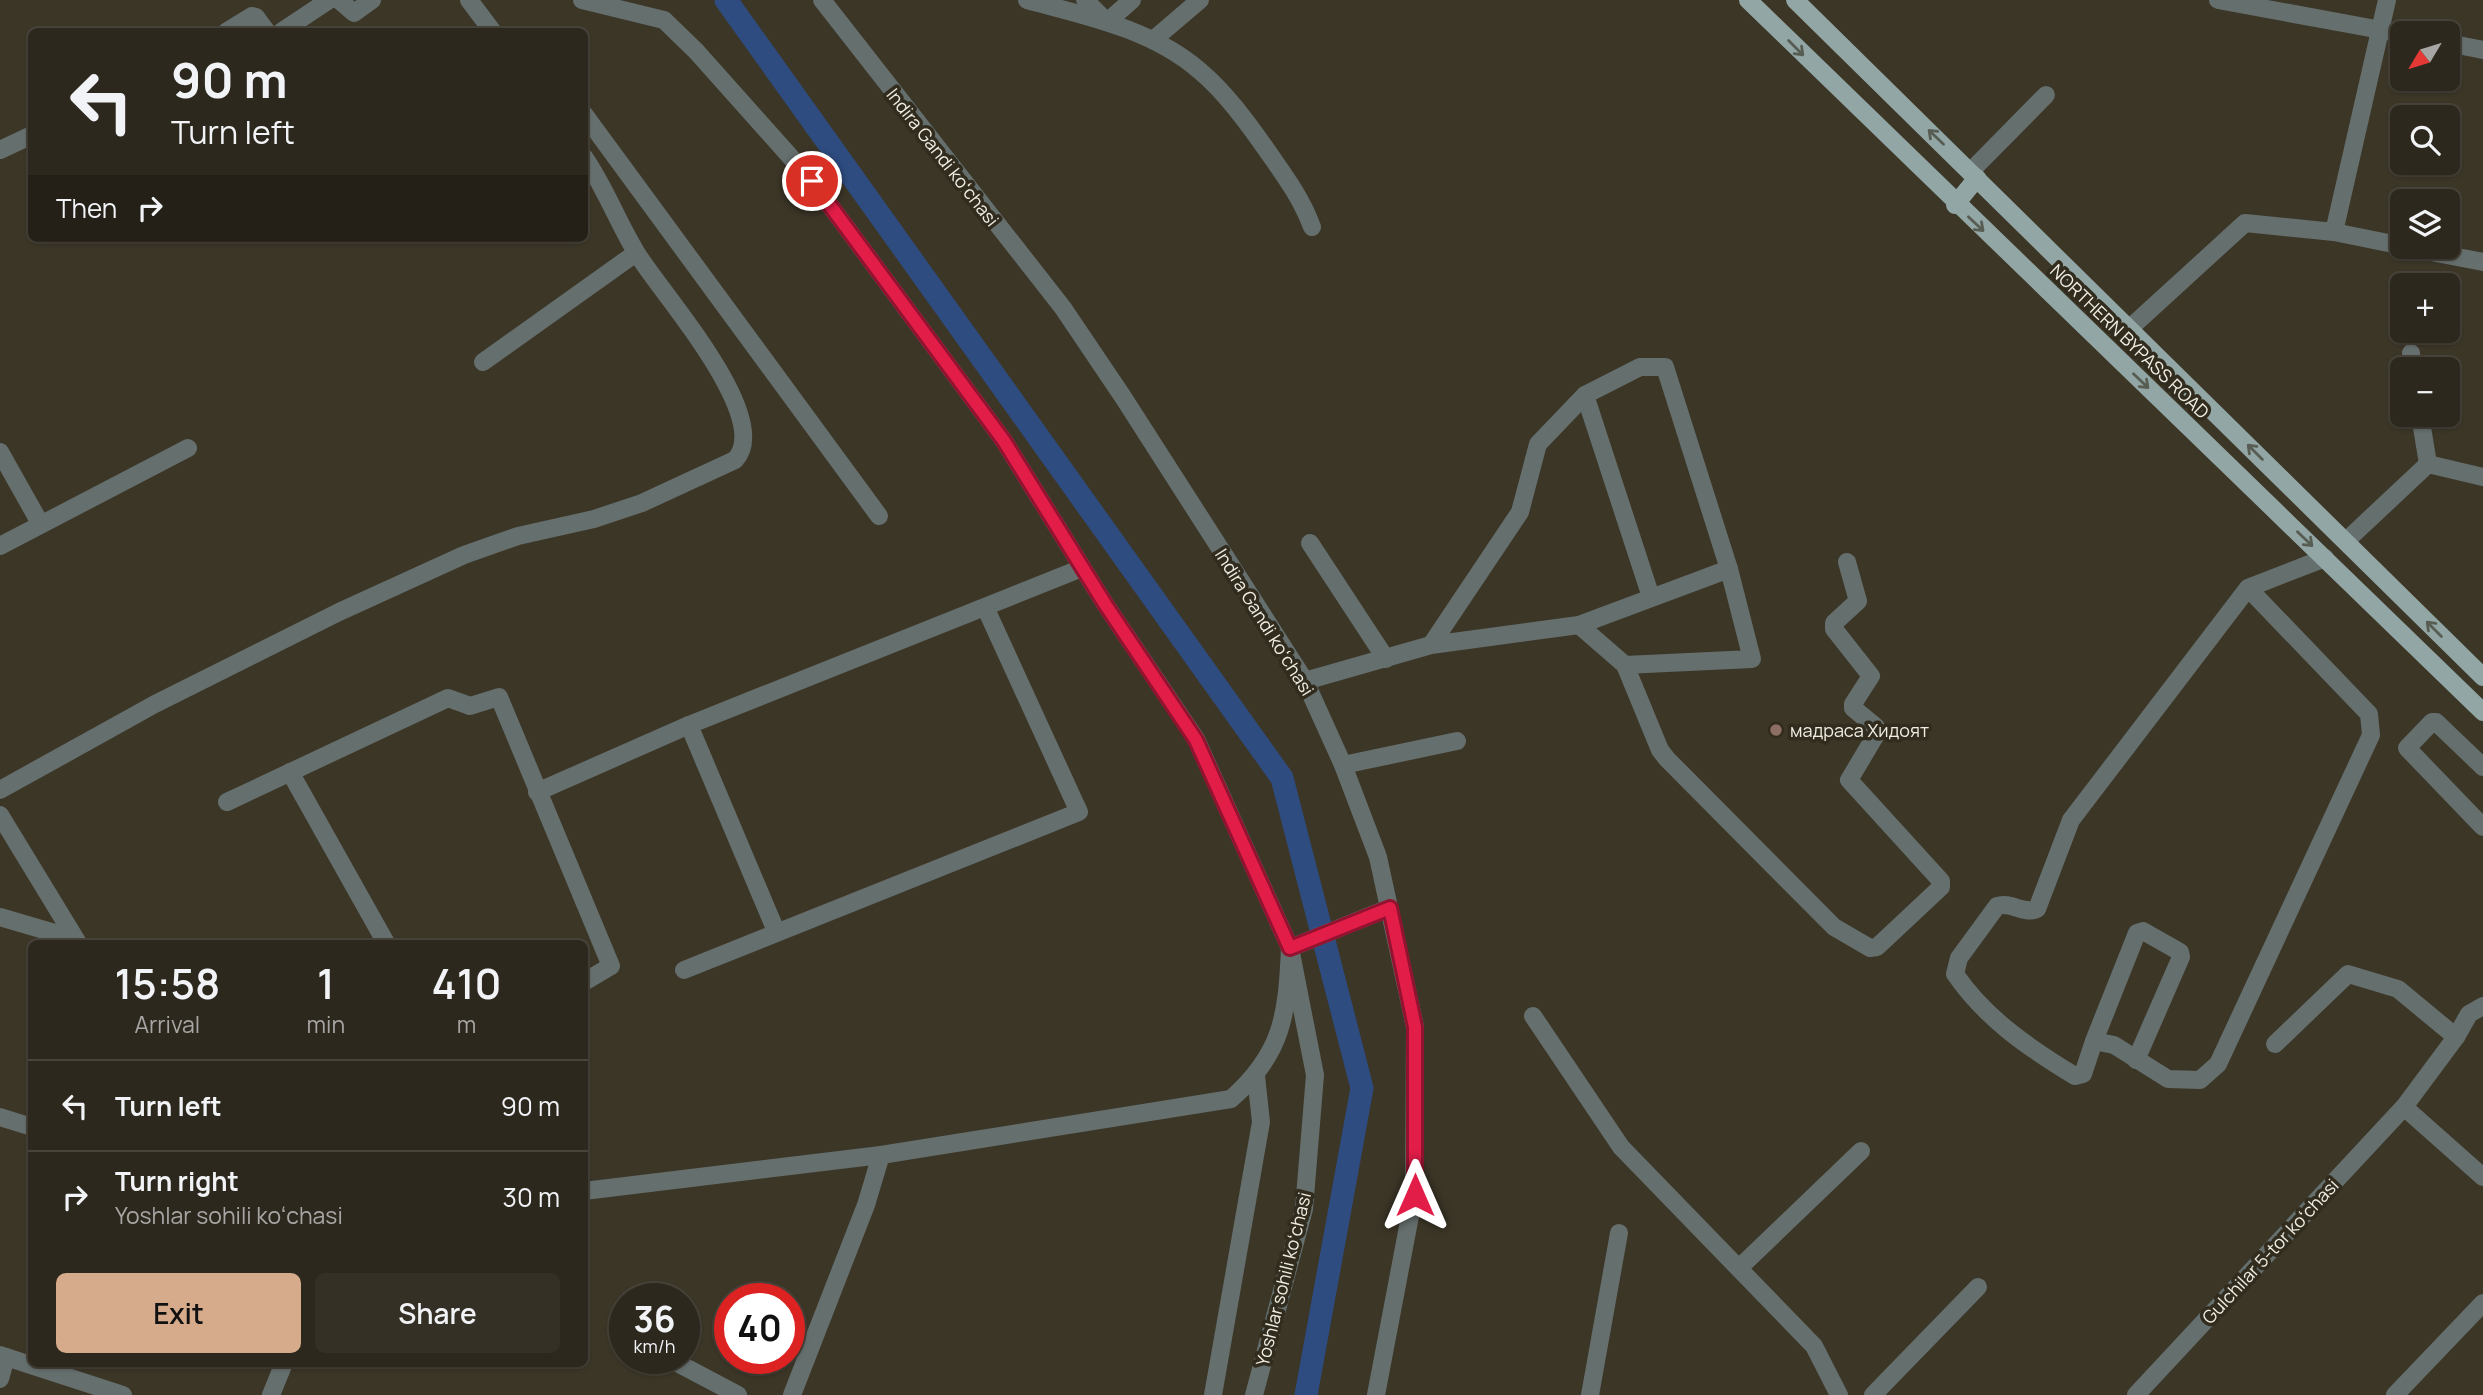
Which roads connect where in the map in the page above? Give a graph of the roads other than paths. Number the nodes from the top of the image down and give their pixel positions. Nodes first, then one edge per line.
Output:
1 (329, 0) edge
2 (339, 0) edge
3 (372, 0) edge
4 (469, 0) edge
5 (582, 0) edge
6 (822, 0) edge
7 (1027, 0) edge
8 (1085, 0) edge
9 (1132, 0) edge
10 (1200, 0) edge
11 (1748, 0) edge
12 (1795, 0) edge
13 (2218, 0) edge
14 (2387, 0) edge
15 (1107, 22) junction
16 (232, 28) edge
17 (264, 28) edge
18 (288, 28) edge
19 (490, 28) edge
20 (2382, 30) junction
21 (2390, 32) edge
22 (1153, 40) junction
23 (2460, 45) edge
24 (2483, 50) edge
25 (2046, 95) dead end
26 (588, 119) edge
27 (28, 137) edge
28 (0, 150) edge
29 (588, 164) edge
30 (1974, 175) junction
31 (1955, 205) junction
32 (1312, 227) dead end
33 (2334, 232) junction
34 (2390, 243) edge
35 (636, 253) junction
36 (2460, 257) edge
37 (2483, 262) edge
38 (2130, 328) junction
39 (483, 362) dead end
40 (1585, 395) junction
41 (2422, 427) edge
42 (188, 448) dead end
43 (0, 452) edge
44 (2428, 464) junction
45 (2483, 477) edge
46 (878, 516) dead end
47 (40, 523) junction
48 (2346, 541) junction
49 (1310, 543) dead end
50 (0, 545) edge
51 (2326, 558) junction
52 (1847, 562) dead end
53 (1082, 568) junction
54 (1729, 569) junction
55 (2248, 588) junction
56 (1651, 597) junction
57 (986, 609) junction
58 (1578, 625) junction
59 (1431, 645) junction
60 (1386, 659) junction
61 (1625, 665) junction
62 (2483, 677) edge
63 (1305, 681) junction
64 (2483, 712) edge
65 (689, 725) junction
66 (1457, 741) dead end
67 (1343, 765) junction
68 (2483, 767) edge
69 (290, 772) junction
70 (0, 790) edge
71 (537, 792) junction
72 (227, 802) dead end
73 (0, 815) edge
74 (2483, 827) edge
75 (1390, 908) junction
76 (0, 918) edge
77 (776, 931) junction
78 (74, 940) edge
79 (76, 940) edge
80 (384, 940) edge
81 (1290, 948) junction
82 (684, 970) dead end
83 (588, 980) edge
84 (2483, 1006) edge
85 (1533, 1016) dead end
86 (2456, 1037) junction
87 (2094, 1041) junction
88 (2275, 1044) dead end
89 (2136, 1060) junction
90 (1256, 1076) junction
91 (2404, 1107) junction
92 (0, 1117) edge
93 (28, 1126) edge
94 (1861, 1151) dead end
95 (881, 1155) junction
96 (2483, 1177) edge
97 (588, 1191) edge
98 (1619, 1233) dead end
99 (1739, 1268) junction
100 (1978, 1287) dead end
101 (2483, 1303) edge
102 (3, 1356) edge
103 (28, 1364) edge
104 (37, 1367) edge
105 (282, 1367) edge
106 (698, 1374) edge
107 (0, 1379) edge
108 (123, 1395) edge
109 (271, 1395) edge
110 (738, 1395) edge
111 (792, 1395) edge
112 (1213, 1395) edge
113 (1254, 1395) edge
114 (1377, 1395) edge
115 (1590, 1395) edge
116 (1839, 1395) edge
117 (1873, 1395) edge
118 (2136, 1395) edge
119 (2395, 1395) edge

1 - 18 street
2 - 3 street
4 - 19 street
5 - 53 street, Yoshlar sohili koʻchasi
6 - 63 street, Indira Gandi koʻchasi
7 - 15 street
8 - 15 street
9 - 15 street
10 - 22 street
11 -> 31 main road, NORTHERN BYPASS ROAD
30 -> 12 main road, NORTHERN BYPASS ROAD
13 - 20 street
14 - 20 street
15 - 22 street
16 - 17 street
20 - 21 street
20 - 33 street
22 - 32 street
23 - 24 street
25 - 30 street
26 - 46 street
27 - 28 street
29 - 35 street
30 - 31 main road
30 - 38 main road, NORTHERN BYPASS ROAD
31 -> 51 main road, NORTHERN BYPASS ROAD
33 - 34 street
33 - 38 street
35 - 39 street
35 - 70 street
36 - 37 street
48 -> 38 main road, NORTHERN BYPASS ROAD
40 - 54 street
40 - 56 street
40 - 59 street
41 - 44 street
42 - 47 street
43 - 47 street
44 - 45 street
44 - 48 street
47 - 50 street
62 -> 48 main road, NORTHERN BYPASS ROAD
49 - 60 street
51 - 55 street
51 - 64 main road, NORTHERN BYPASS ROAD
52 - 61 street
53 - 57 street
53 - 81 street, Yoshlar sohili koʻchasi
54 - 56 street
54 - 61 street
55 - 87 street
55 - 89 street
56 - 58 street
57 - 65 street
57 - 77 street
58 - 59 street
58 - 61 street
59 - 60 street
60 - 63 street
63 - 67 street, Indira Gandi koʻchasi
65 - 71 street
65 - 77 street
66 - 67 street
67 - 75 street, Indira Gandi koʻchasi
68 - 74 street
69 - 71 street
69 - 72 street
69 - 80 street
71 - 83 street
73 - 79 street
75 - 81 street
75 - 114 street, Indira Gandi koʻchasi
76 - 78 street
77 - 82 street
81 - 90 street
81 - 113 street, Yoshlar sohili koʻchasi
84 - 86 street, Gulchilar 5-tor koʻchasi
85 - 99 street
86 - 88 street
86 - 91 street, Gulchilar 5-tor koʻchasi
87 - 89 street
87 - 89 street
90 - 95 street
90 - 112 street
91 - 96 street
91 - 118 street, Gulchilar 5-tor koʻchasi
92 - 93 street
94 - 99 street
95 - 97 street
95 - 111 street
98 - 115 street
99 - 116 street
100 - 117 street
101 - 119 street
102 - 103 street
102 - 107 street
104 - 108 street
105 - 109 street
106 - 110 street

